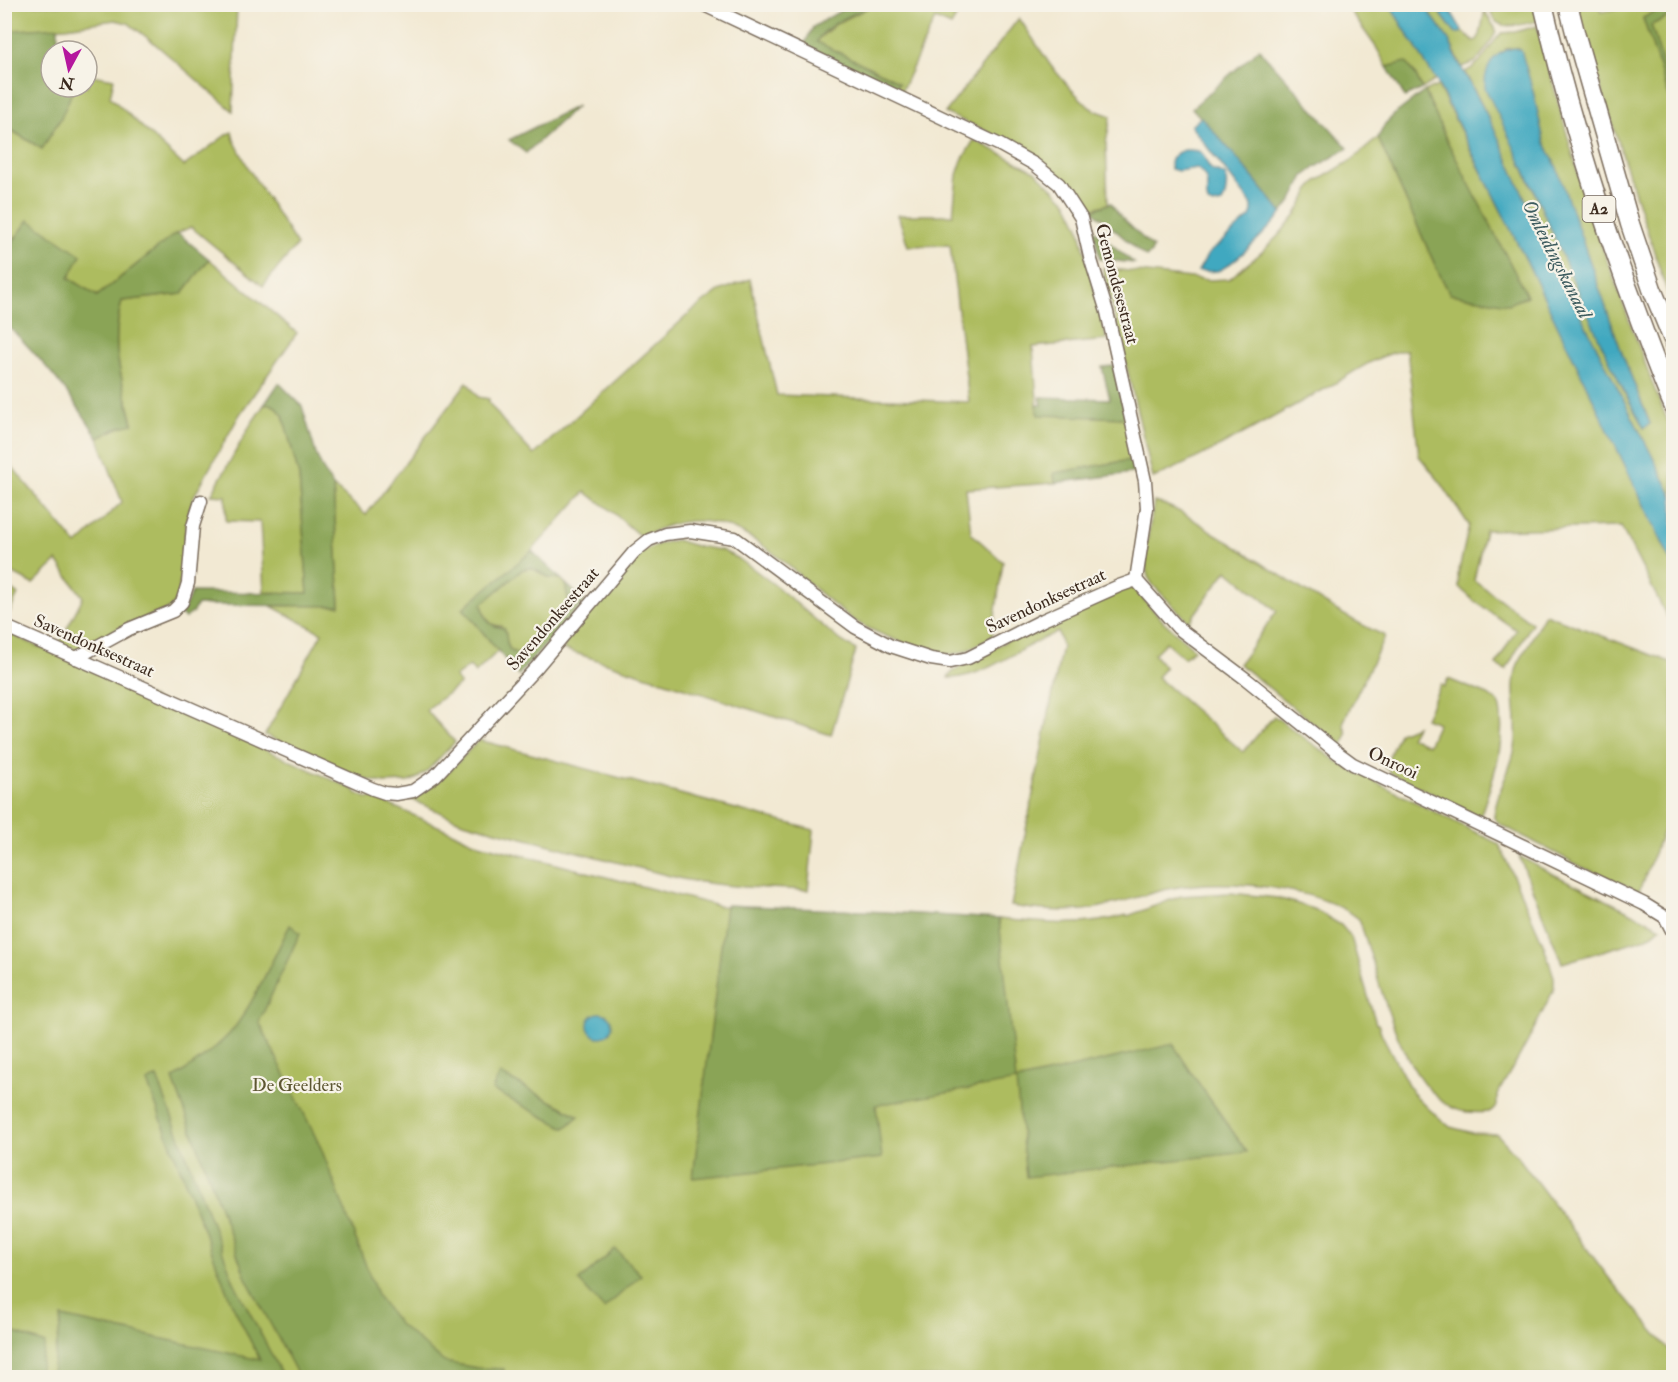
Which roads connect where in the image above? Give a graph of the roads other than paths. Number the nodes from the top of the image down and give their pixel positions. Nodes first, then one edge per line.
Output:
1 (702, 4) edge
2 (1543, 4) edge
3 (1568, 4) edge
4 (1674, 342) edge
5 (1674, 407) edge
6 (201, 501) dead end
7 (1136, 580) junction
8 (4, 626) edge
9 (76, 658) junction
10 (1670, 916) edge
11 (1674, 934) edge

1 - 7 street, Gemondesestraat
2 - 5 highway, A2
3 - 4 highway, A2
6 - 9 street
7 - 9 street, Savendonksestraat
7 - 10 street, Onrooi
8 - 9 street, Savendonksestraat
10 - 11 street

